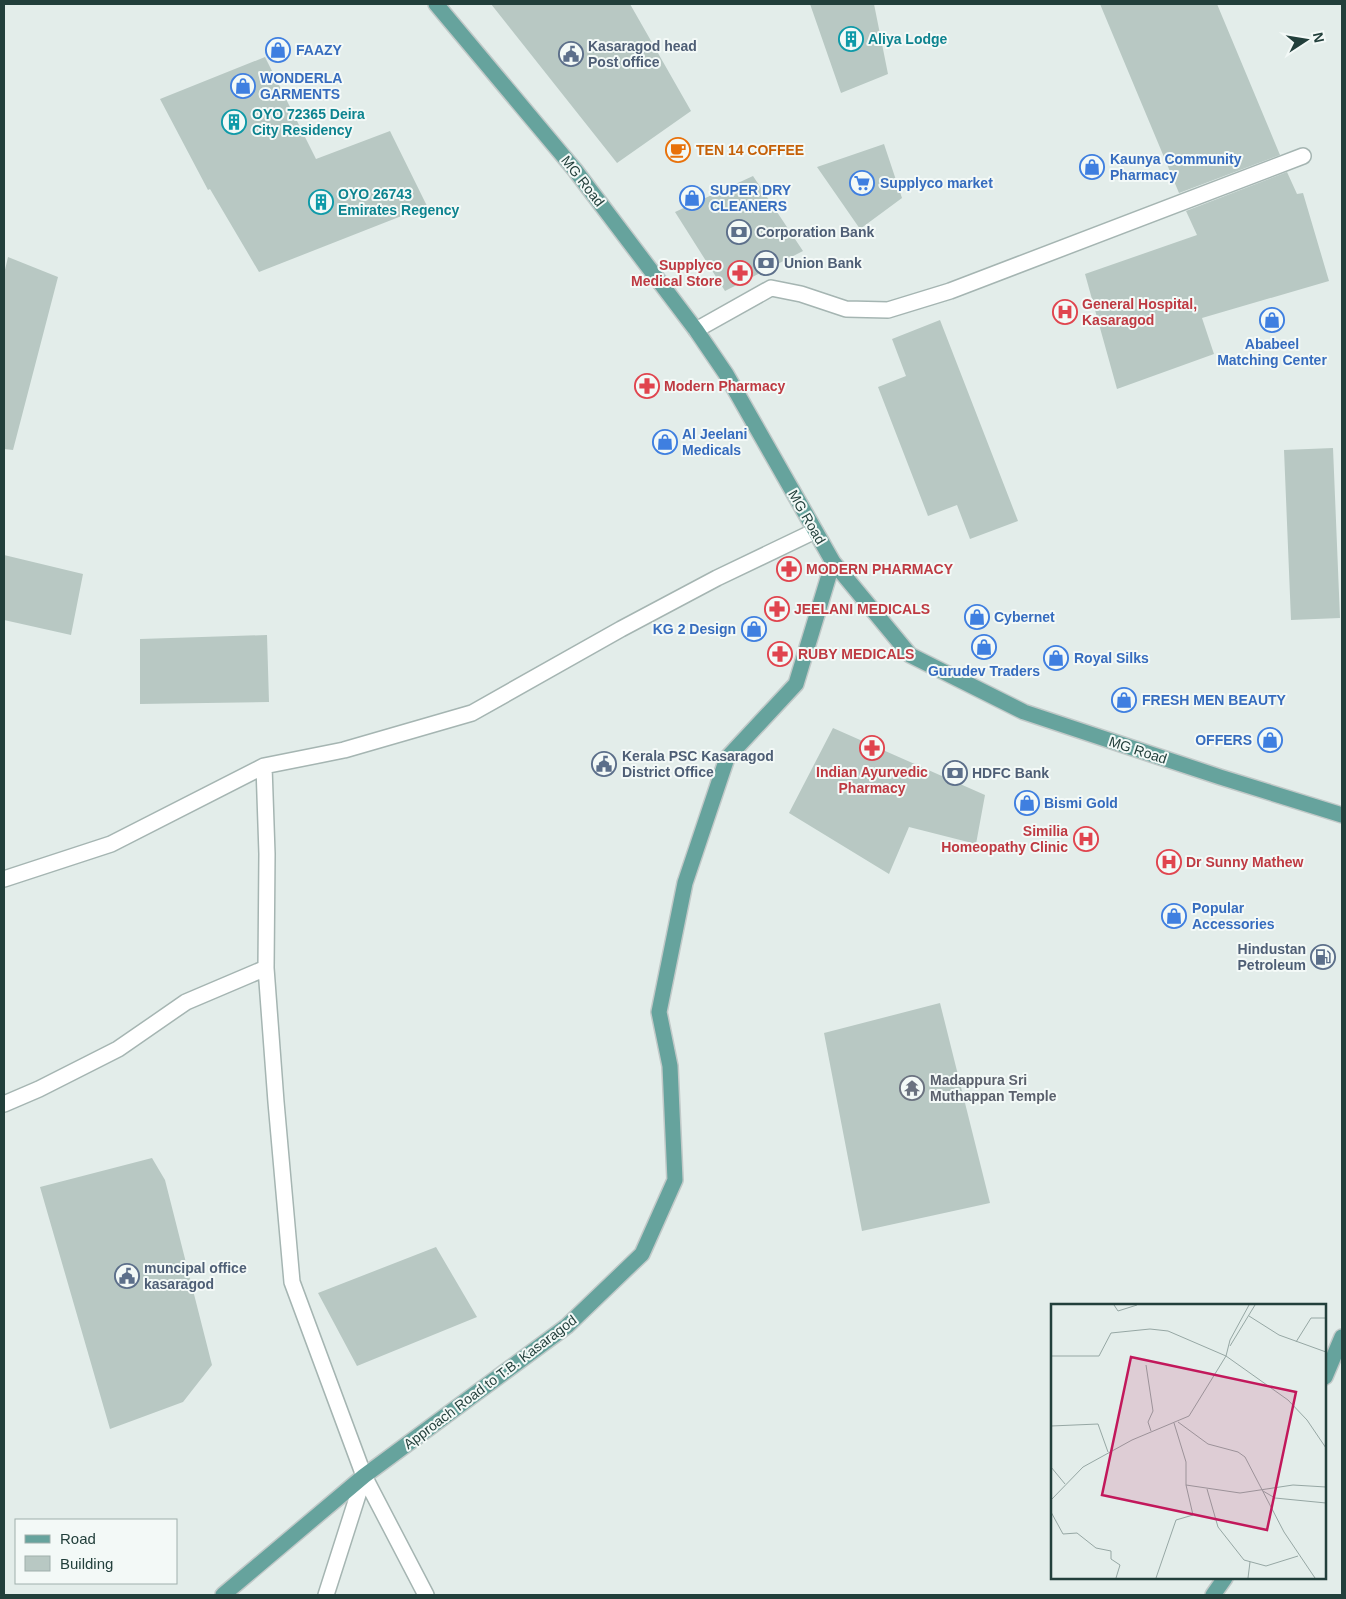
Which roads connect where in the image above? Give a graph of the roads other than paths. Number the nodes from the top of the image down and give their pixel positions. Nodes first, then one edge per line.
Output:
1 (436, 4) edge
2 (1303, 156) dead end
3 (696, 330) junction
4 (815, 531) junction
5 (834, 562) junction
6 (264, 766) junction
7 (1342, 815) edge
8 (4, 879) edge
9 (266, 968) junction
10 (4, 1104) edge
11 (1342, 1337) edge
12 (1326, 1375) edge
13 (364, 1476) junction
14 (1225, 1579) edge
15 (223, 1595) edge
16 (326, 1595) edge
17 (426, 1595) edge
18 (1213, 1595) edge

1 - 3 main road, MG Road
2 - 3 street
3 - 4 main road, MG Road
4 - 5 main road, MG Road
4 - 6 street
5 - 7 main road, MG Road
5 - 13 main road, Approach Road to T.B. Kasaragod
6 - 8 street
6 - 9 street
9 - 10 street
9 - 13 street
11 - 12 main road
13 - 15 main road, Approach Road to T.B. Kasaragod
13 - 16 street
13 - 17 street
14 - 18 main road

